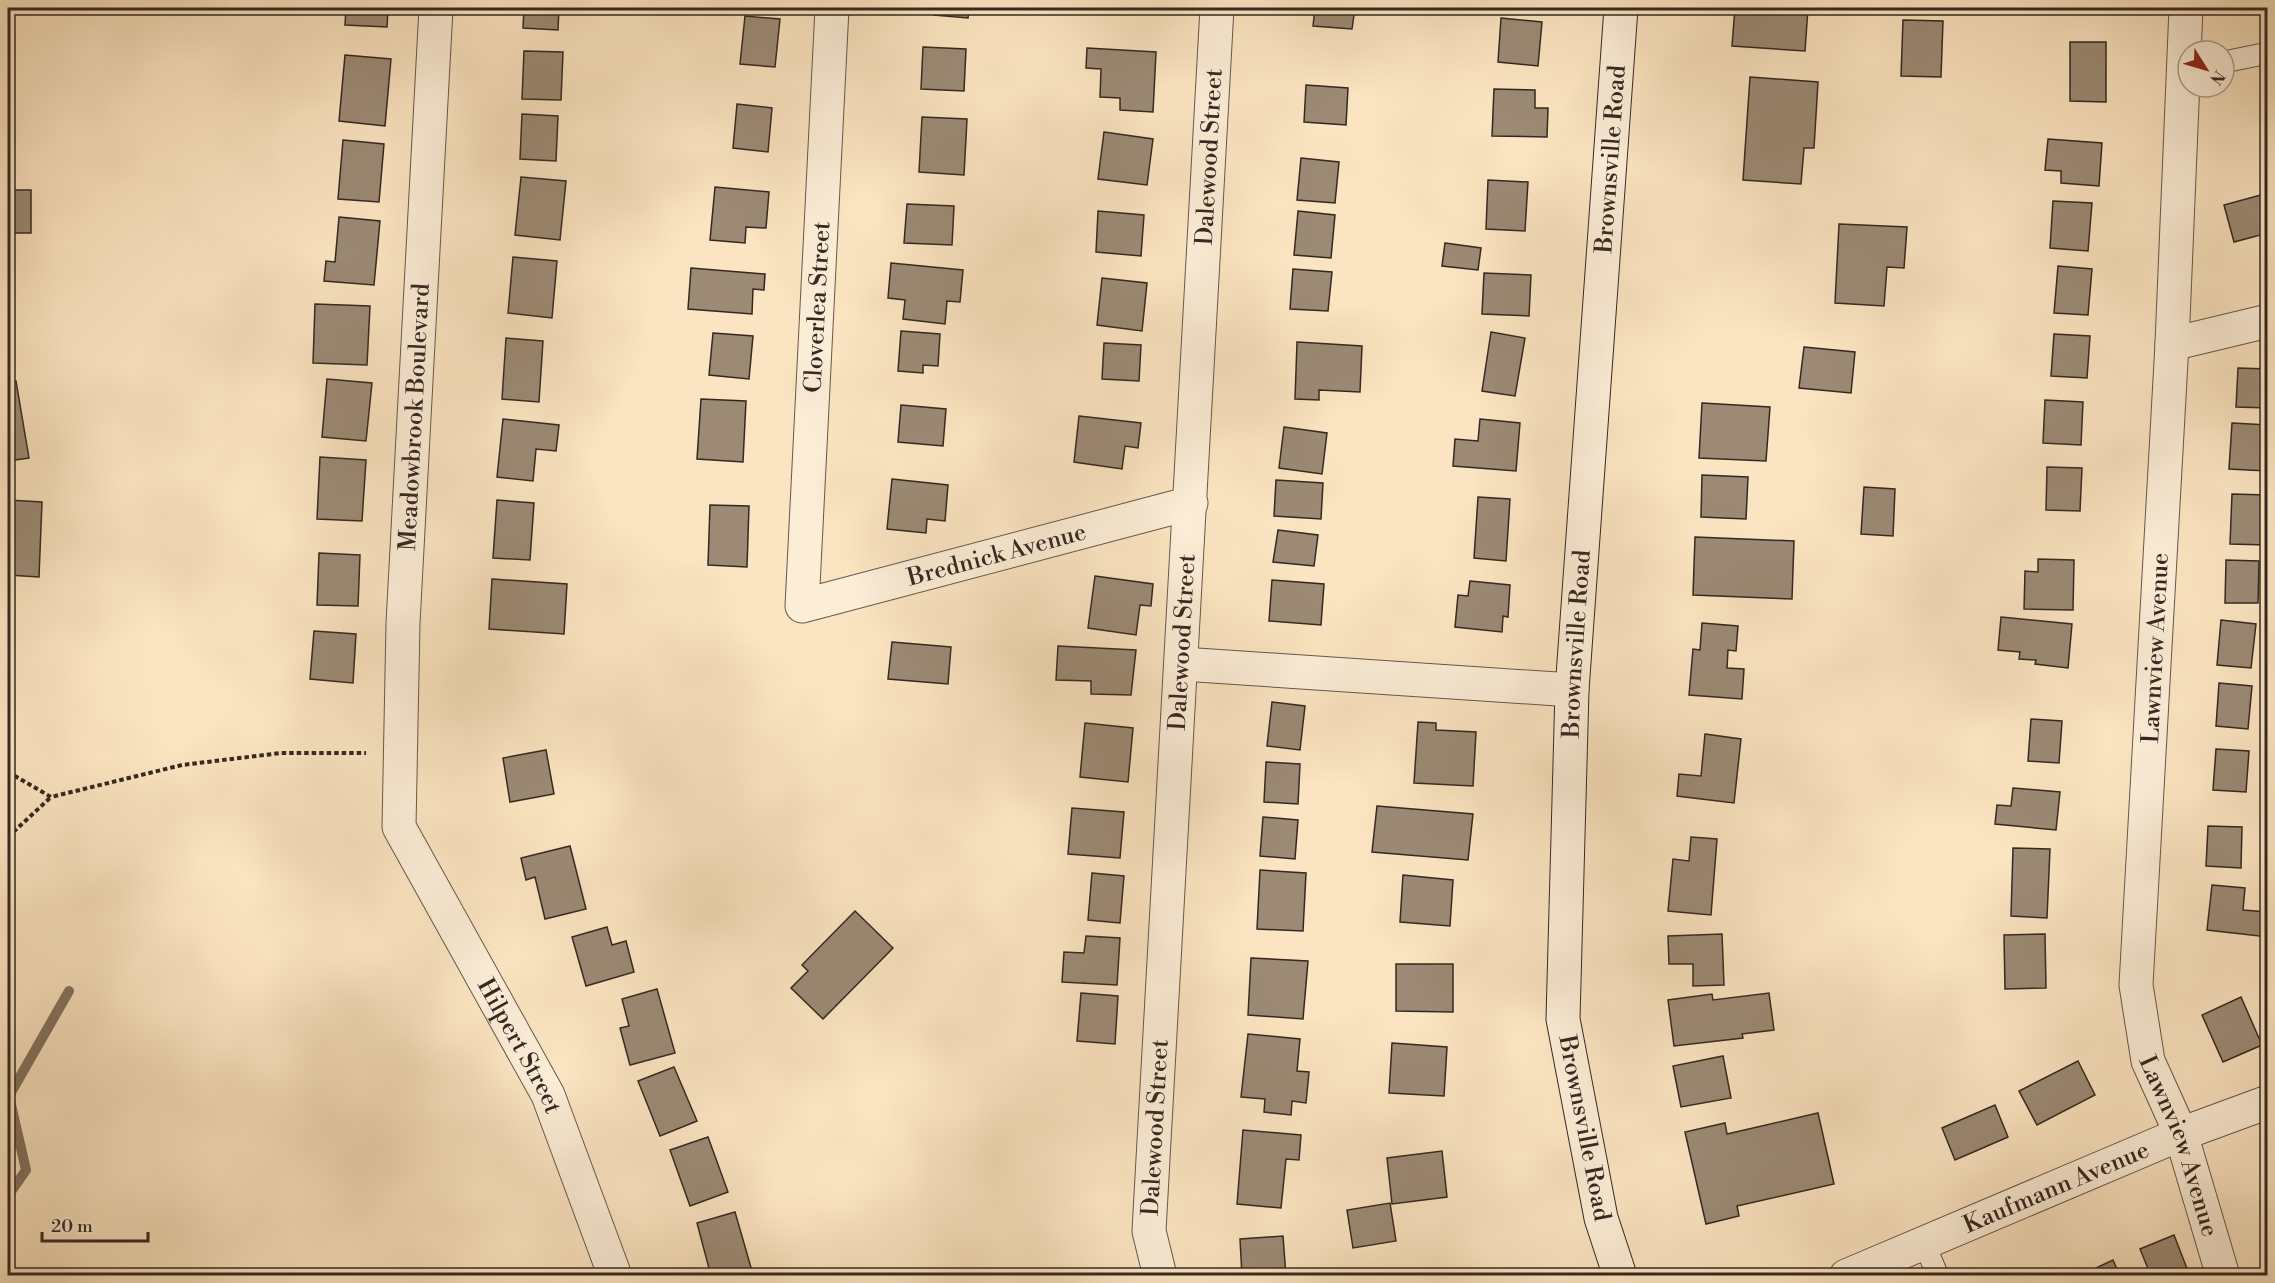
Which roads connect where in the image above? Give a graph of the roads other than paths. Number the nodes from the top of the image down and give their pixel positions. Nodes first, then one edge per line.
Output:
1 (436, 8) edge
2 (832, 8) edge
3 (1217, 8) edge
4 (1621, 8) edge
5 (2186, 8) edge
6 (2186, 39) edge
7 (2268, 53) edge
8 (2236, 60) edge
9 (2185, 99) edge
10 (2268, 321) edge
11 (2172, 345) junction
12 (1191, 503) junction
13 (802, 606) joint
14 (1182, 664) junction
15 (1572, 690) junction
16 (399, 826) joint
17 (2268, 1102) edge
18 (2181, 1134) junction
19 (1924, 1244) junction
20 (615, 1275) edge
21 (1160, 1275) edge
22 (1620, 1275) edge
23 (1846, 1275) edge
24 (1938, 1275) edge
25 (2223, 1275) edge

1 - 16 street, Meadowbrook Boulevard
2 - 13 street, Cloverlea Street
3 - 12 street, Dalewood Street
4 - 15 street, Brownsville Road
5 - 6 street, Lawnview Avenue
7 - 8 lane
9 - 11 street, Lawnview Avenue
10 - 11 street
11 - 18 street, Lawnview Avenue
12 - 13 street, Brednick Avenue
12 - 14 street, Dalewood Street
14 - 15 street
14 - 21 street, Dalewood Street
15 - 22 street, Brownsville Road
16 - 20 street, Hilpert Street
17 - 18 street, Kaufmann Avenue
18 - 19 street, Kaufmann Avenue
18 - 25 street, Lawnview Avenue
19 - 23 street, Kaufmann Avenue
19 - 24 lane

